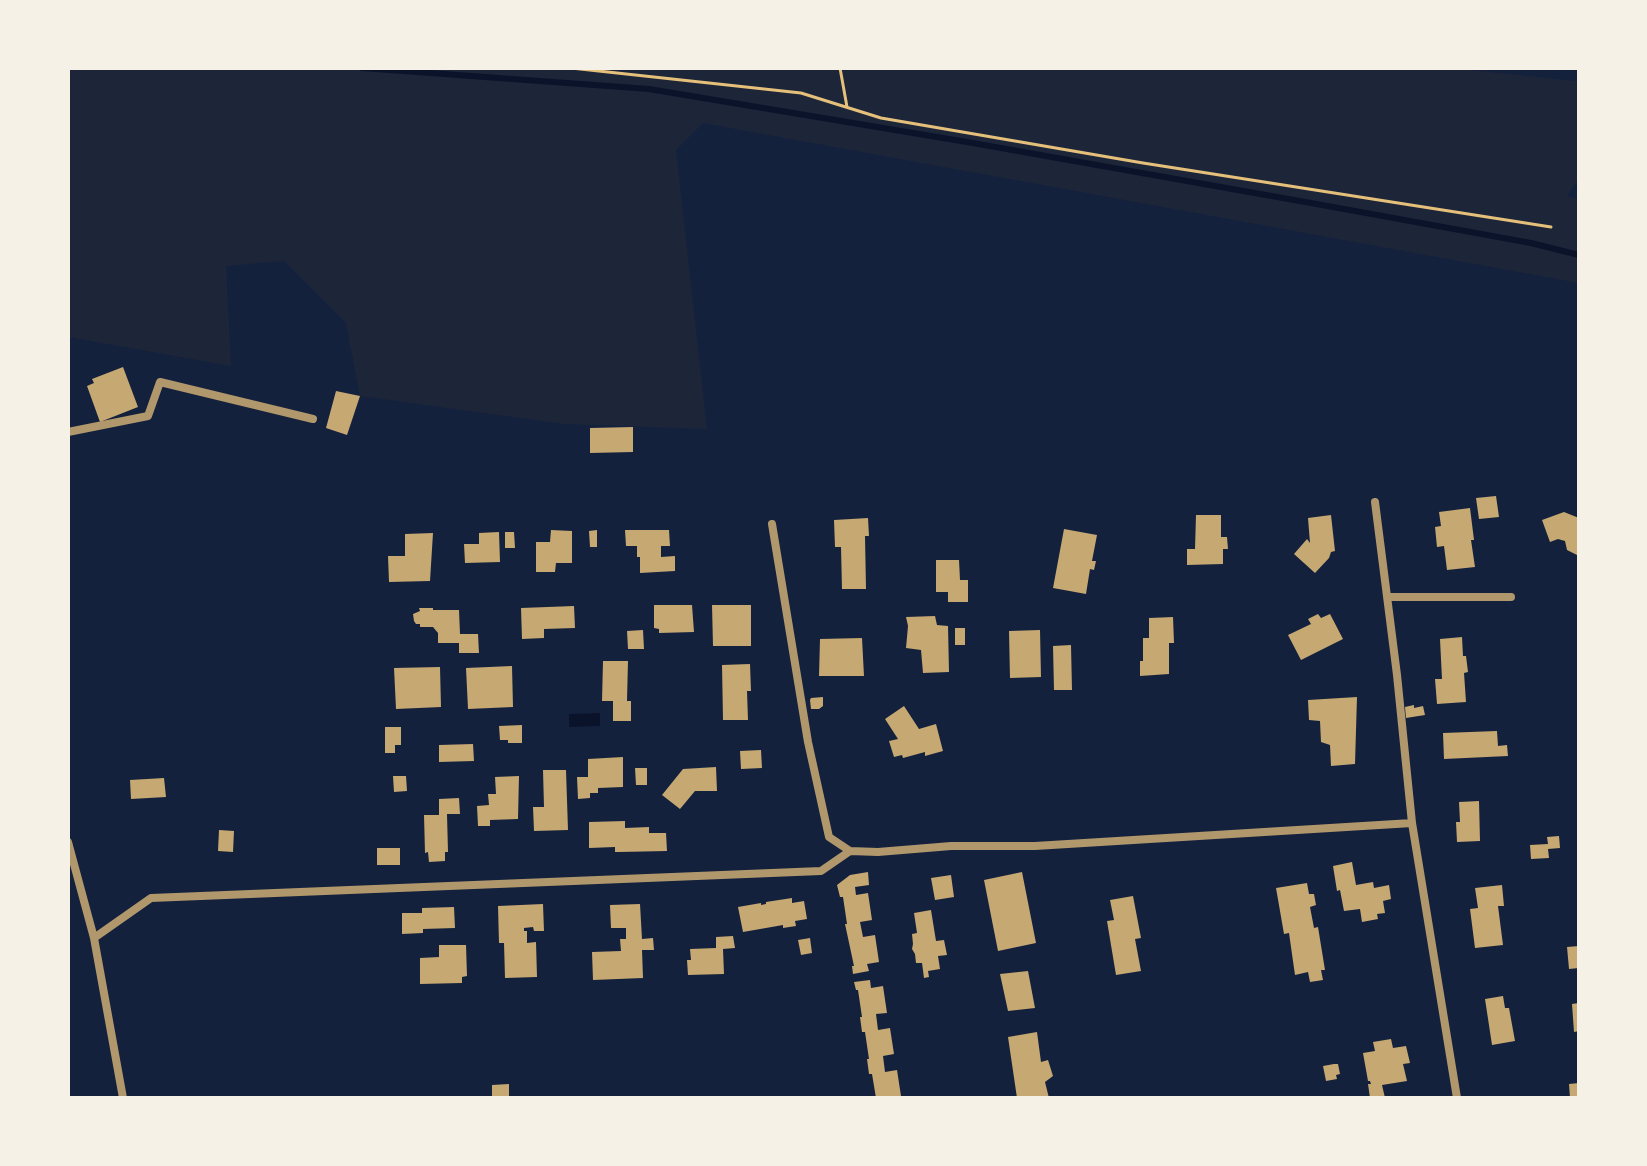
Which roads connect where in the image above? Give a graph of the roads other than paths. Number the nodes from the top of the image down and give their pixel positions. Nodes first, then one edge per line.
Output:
1 (313, 419) dead end
2 (68, 432) edge
3 (1375, 502) dead end
4 (772, 524) dead end
5 (1387, 597) junction
6 (1511, 597) dead end
7 (1412, 823) junction
8 (68, 842) edge
9 (850, 851) junction
10 (94, 938) junction
11 (123, 1098) edge
12 (1457, 1098) edge

1 - 2 street
3 - 5 street
4 - 9 street
5 - 6 street
5 - 7 street
7 - 9 street
7 - 12 street
8 - 10 street
9 - 10 street
10 - 11 street

